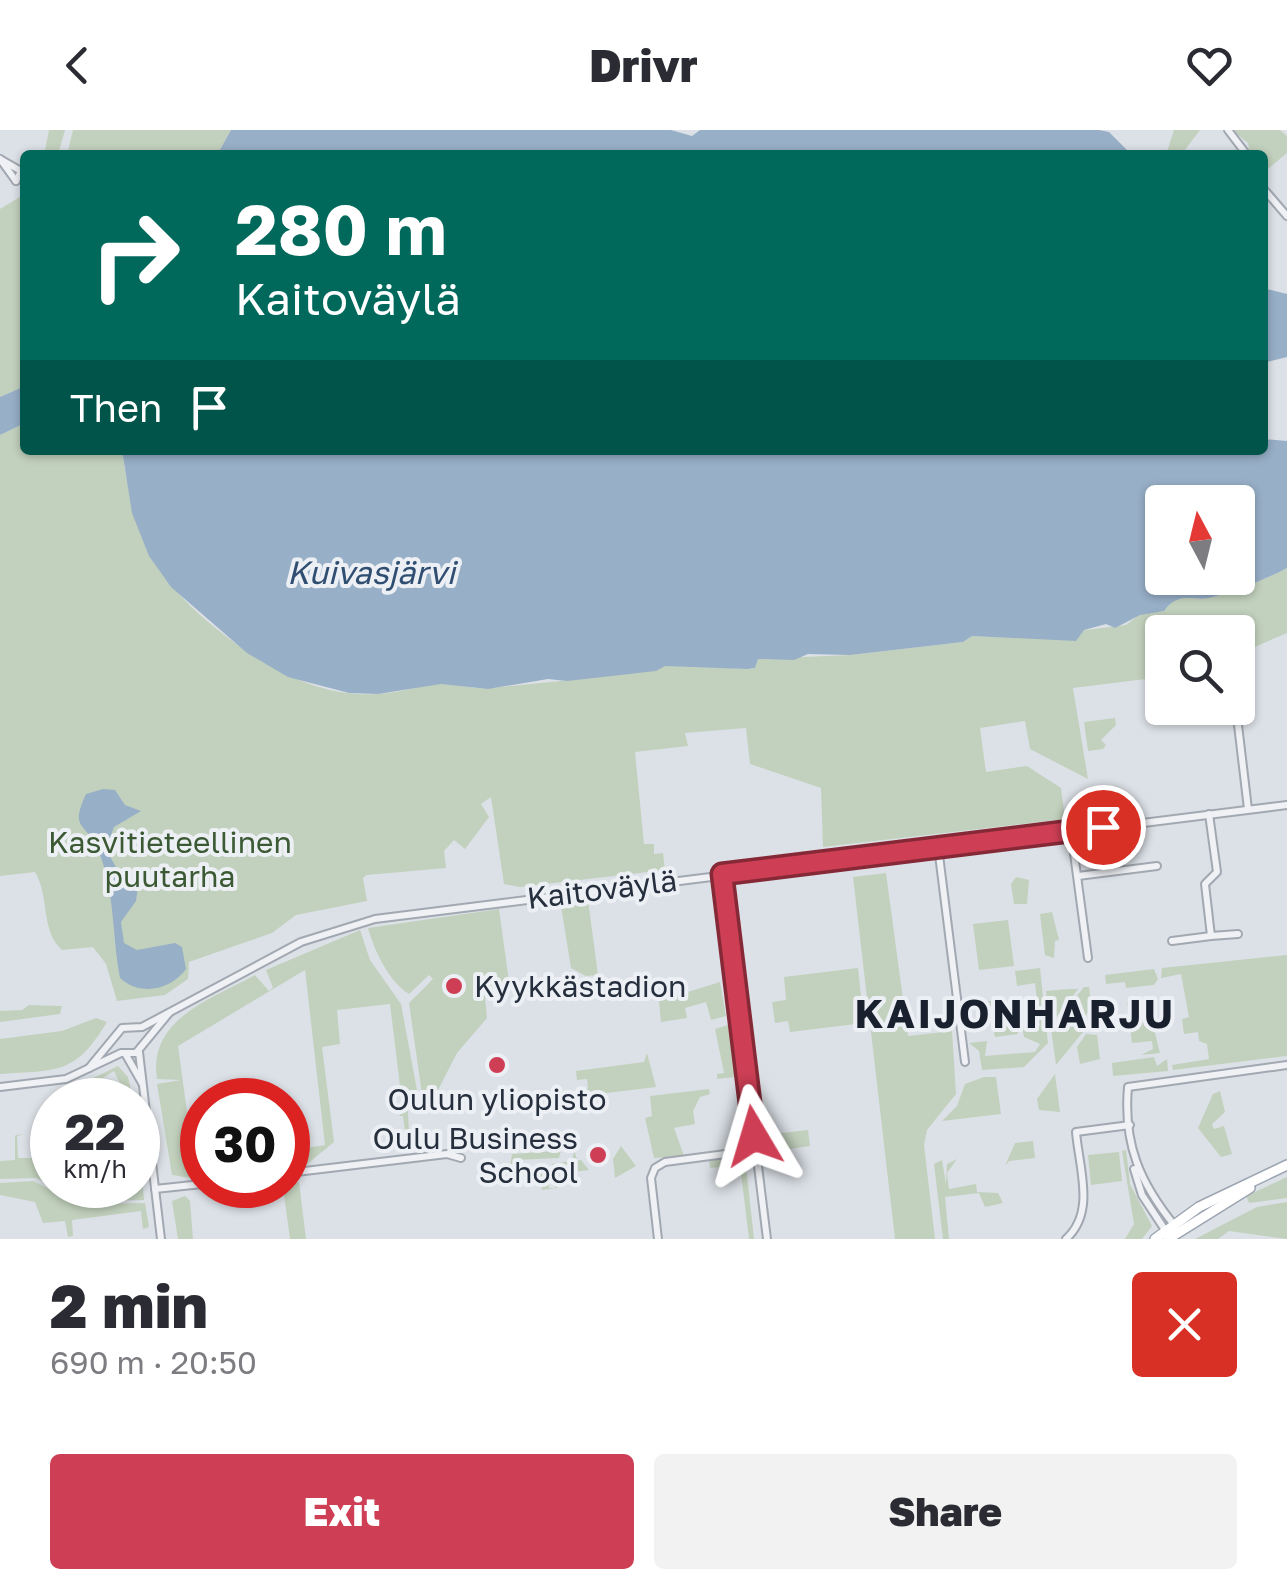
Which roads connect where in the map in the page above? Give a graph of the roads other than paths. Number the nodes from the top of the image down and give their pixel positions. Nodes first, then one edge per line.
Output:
1 (1228, 130) edge
2 (1244, 150) edge
3 (1268, 194) edge
4 (1287, 216) edge
5 (1238, 725) edge
6 (1287, 804) edge
7 (1248, 809) junction
8 (1209, 814) junction
9 (1071, 831) junction
10 (938, 847) junction
11 (1157, 866) dead end
12 (722, 874) junction
13 (1078, 876) junction
14 (1238, 934) dead end
15 (1211, 936) junction
16 (1172, 941) dead end
17 (1088, 958) dead end
18 (173, 1008) junction
19 (136, 1028) junction
20 (114, 1040) junction
21 (141, 1048) junction
22 (123, 1054) junction
23 (965, 1062) dead end
24 (1287, 1065) edge
25 (89, 1068) junction
26 (137, 1078) edge
27 (142, 1078) edge
28 (0, 1087) edge
29 (1130, 1126) junction
30 (756, 1150) junction
31 (461, 1158) dead end
32 (1287, 1166) edge
33 (310, 1170) edge
34 (157, 1208) edge
35 (1171, 1232) edge
36 (161, 1239) edge
37 (658, 1239) edge
38 (767, 1239) edge
39 (1066, 1239) edge
40 (1155, 1239) edge

1 - 2 street
3 - 4 street
5 - 7 street
6 - 7 street, Kaitoväylä
7 - 8 street, Kaitoväylä
8 - 9 street, Kaitoväylä
8 - 15 street
9 - 10 street, Kaitoväylä
9 - 13 street
10 - 12 street, Kaitoväylä
10 - 23 street
11 - 13 street
12 - 18 street, Kaitoväylä
12 - 30 street
13 - 17 street
14 - 15 street
15 - 16 street
18 - 19 street, Kaitoväylä
18 - 21 street, Kaitoväylä
19 - 20 street, Kaitoväylä
19 - 21 street
20 - 22 street
20 - 25 street, Kaitoväylä
21 - 22 street
21 - 27 street
22 - 25 street
22 - 26 street
24 - 29 street
25 - 28 street
29 - 35 street
29 - 39 street
30 - 37 street
30 - 38 street
31 - 33 street
32 - 35 main road
34 - 36 street
35 - 40 main road

